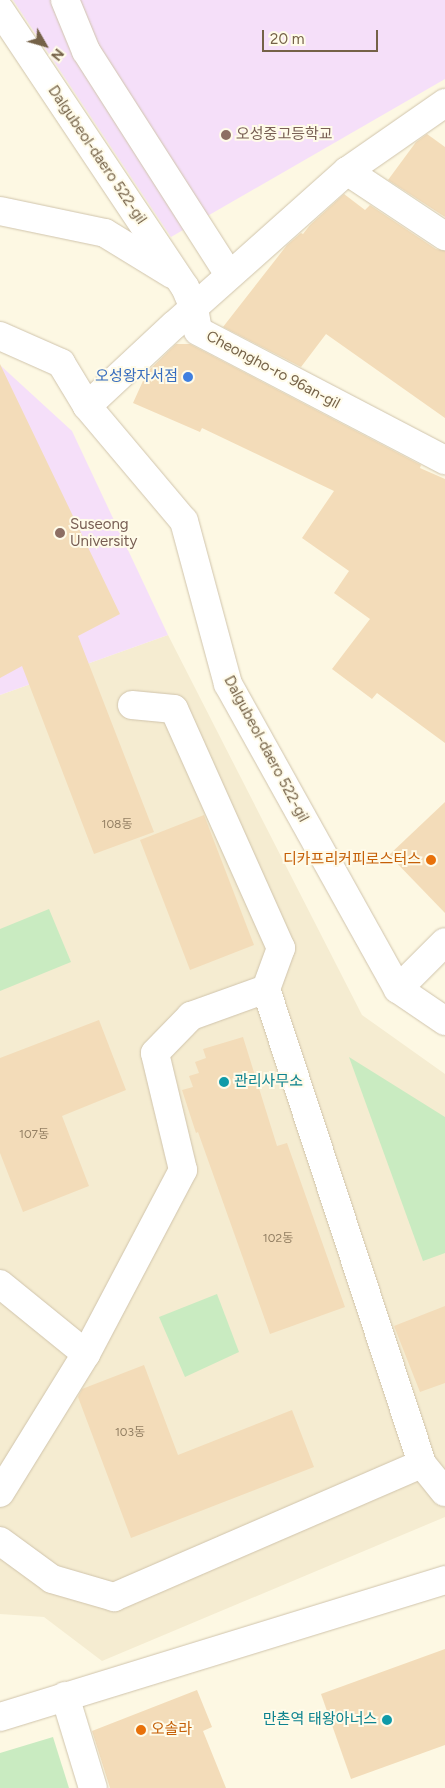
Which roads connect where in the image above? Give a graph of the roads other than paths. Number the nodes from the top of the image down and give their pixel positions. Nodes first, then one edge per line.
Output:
1 (65, 0) edge
2 (0, 10) edge
3 (445, 103) edge
4 (347, 171) junction
5 (0, 211) edge
6 (445, 236) edge
7 (229, 275) junction
8 (176, 276) junction
9 (194, 308) junction
10 (0, 336) edge
11 (87, 406) junction
12 (445, 460) edge
13 (132, 705) dead end
14 (445, 942) edge
15 (266, 989) junction
16 (398, 989) junction
17 (445, 1021) edge
18 (0, 1284) edge
19 (86, 1354) junction
20 (422, 1464) junction
21 (445, 1492) edge
22 (0, 1493) edge
23 (0, 1541) edge
24 (445, 1580) edge
25 (65, 1696) junction
26 (0, 1716) edge
27 (93, 1788) edge

1 - 7 street
2 - 8 street, Dalgubeol-daero 522-gil
3 - 4 street
4 - 6 street
4 - 7 street
5 - 8 street, Dalgubeol-daero 522-gil
7 - 9 street
8 - 9 street, Dalgubeol-daero 522-gil
9 - 11 street
9 - 12 street, Cheongho-ro 96an-gil
10 - 11 street, Dalgubeol-daero 522-gil
11 - 16 street, Dalgubeol-daero 522-gil
13 - 15 street
14 - 16 street
15 - 19 street
15 - 20 street
16 - 17 street, Dalgubeol-daero 522-gil
18 - 19 street
19 - 22 street
20 - 21 street
20 - 23 street
24 - 25 street
25 - 26 street
25 - 27 street

